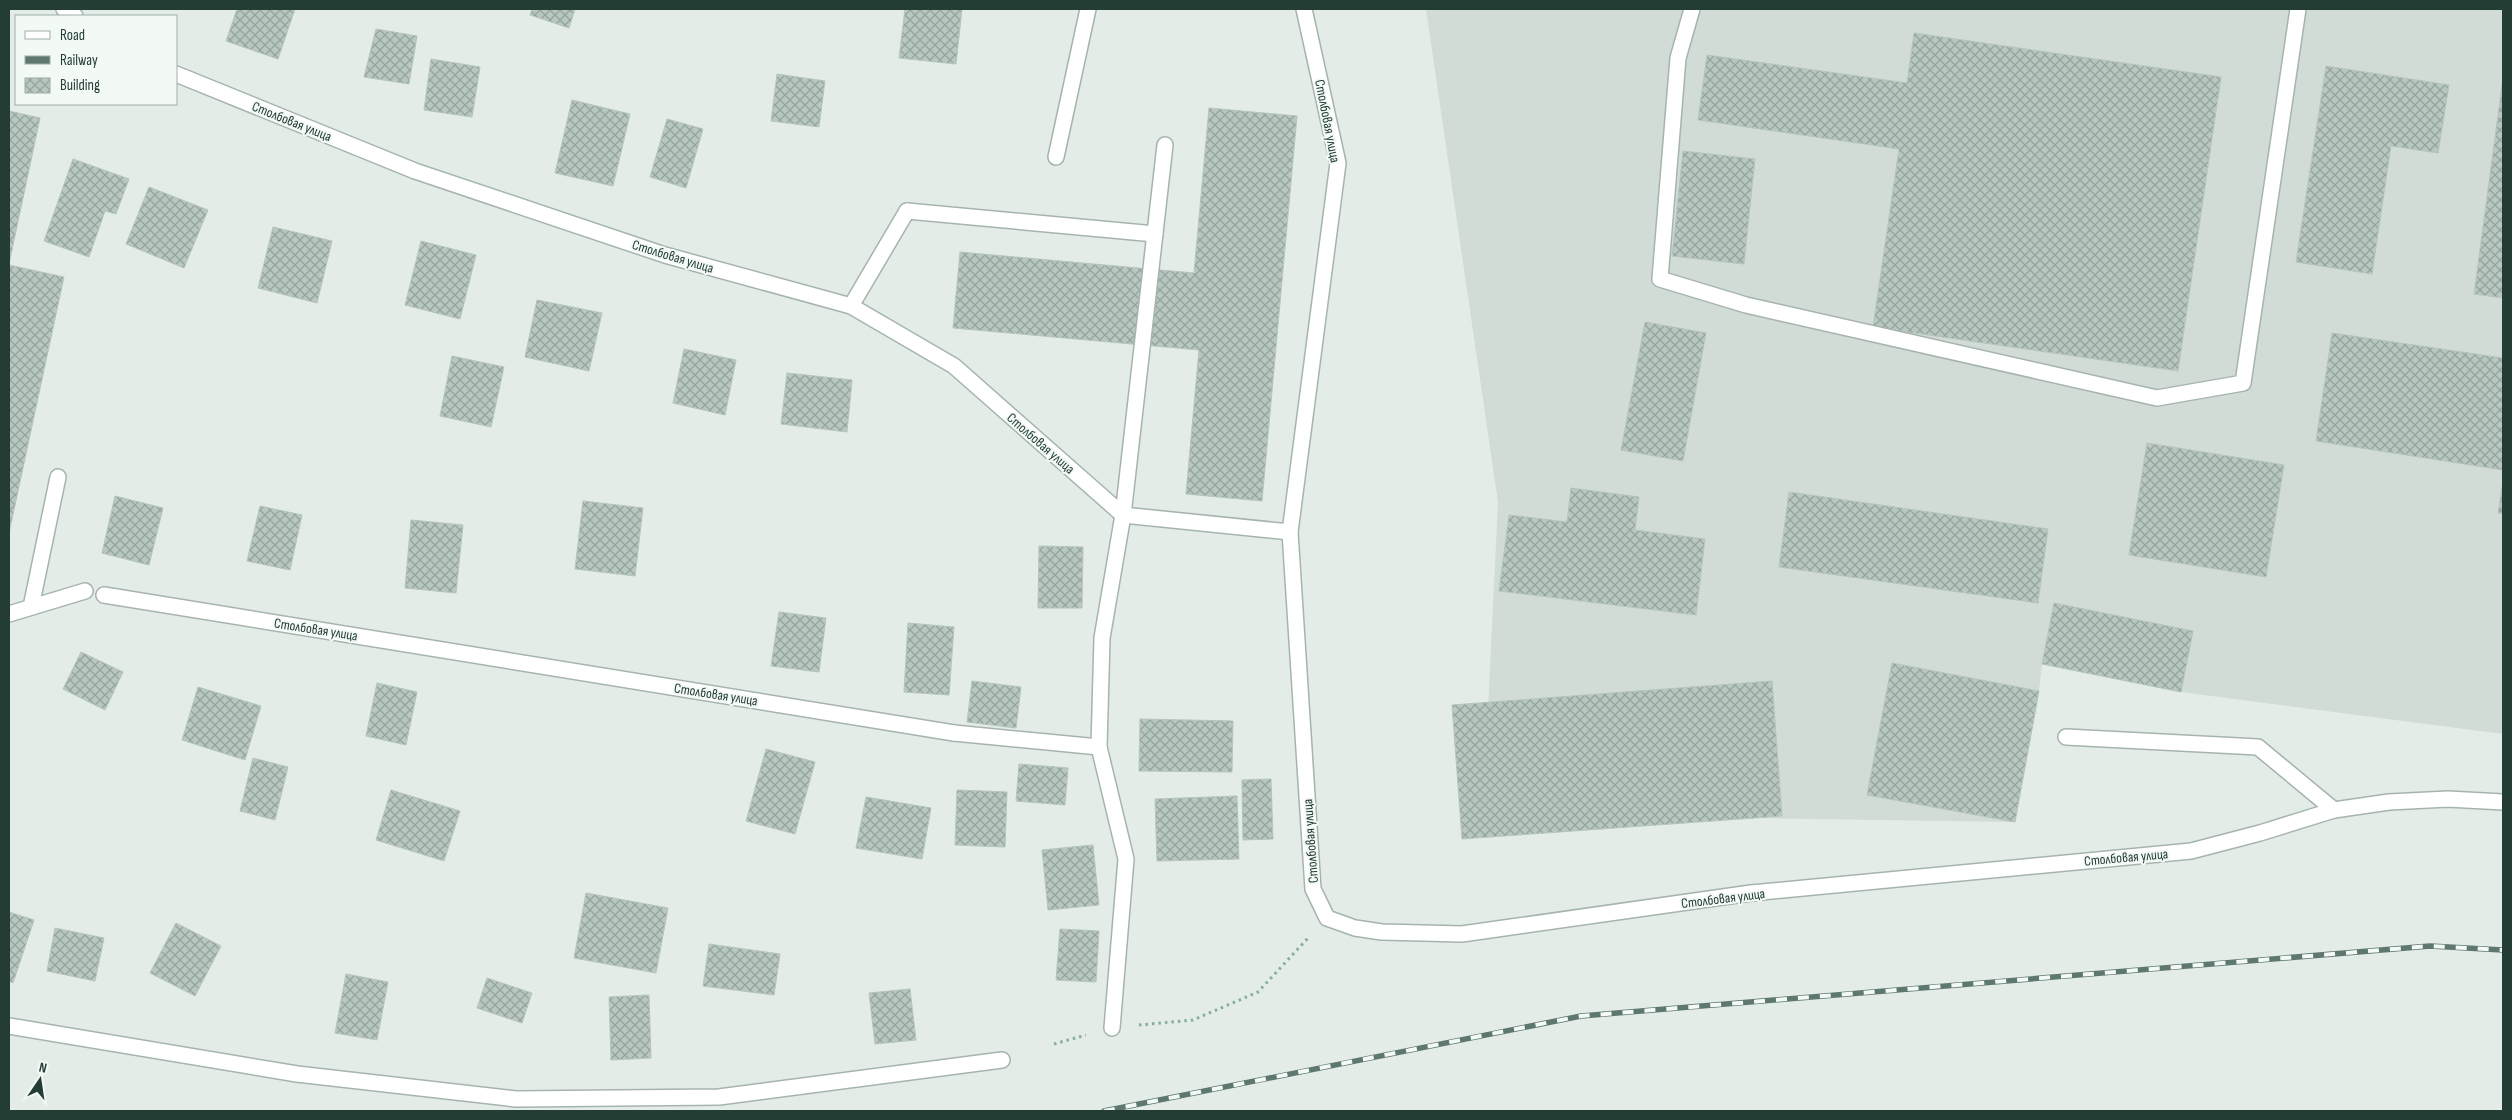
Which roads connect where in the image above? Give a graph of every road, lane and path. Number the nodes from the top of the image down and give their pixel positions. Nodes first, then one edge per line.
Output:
1 (1088, 9) edge
2 (1304, 9) edge
3 (1692, 9) edge
4 (2298, 9) edge
5 (178, 75) edge
6 (1165, 145) dead end
7 (1056, 157) dead end
8 (1155, 234) junction
9 (851, 306) junction
10 (58, 477) dead end
11 (1124, 515) junction
12 (1290, 532) junction
13 (85, 591) dead end
14 (104, 595) dead end
15 (31, 607) junction
16 (9, 614) edge
17 (2066, 737) dead end
18 (1099, 747) junction
19 (2503, 802) edge
20 (2334, 810) junction
21 (1327, 918) junction
22 (9, 1026) edge
23 (1112, 1028) joint
24 (1002, 1060) dead end

1 - 7 street
2 - 12 street, Столбовая улица
3 - 4 street
5 - 9 street, Столбовая улица
6 - 8 street
8 - 9 street
8 - 11 street
9 - 11 street, Столбовая улица
10 - 15 street
11 - 12 street
11 - 18 street
12 - 21 street, Столбовая улица
13 - 15 street
14 - 18 street, Столбовая улица
15 - 16 street
17 - 20 street
18 - 23 street
19 - 20 street, Столбовая улица
20 - 21 street, Столбовая улица
21 - 23 path
22 - 24 street

